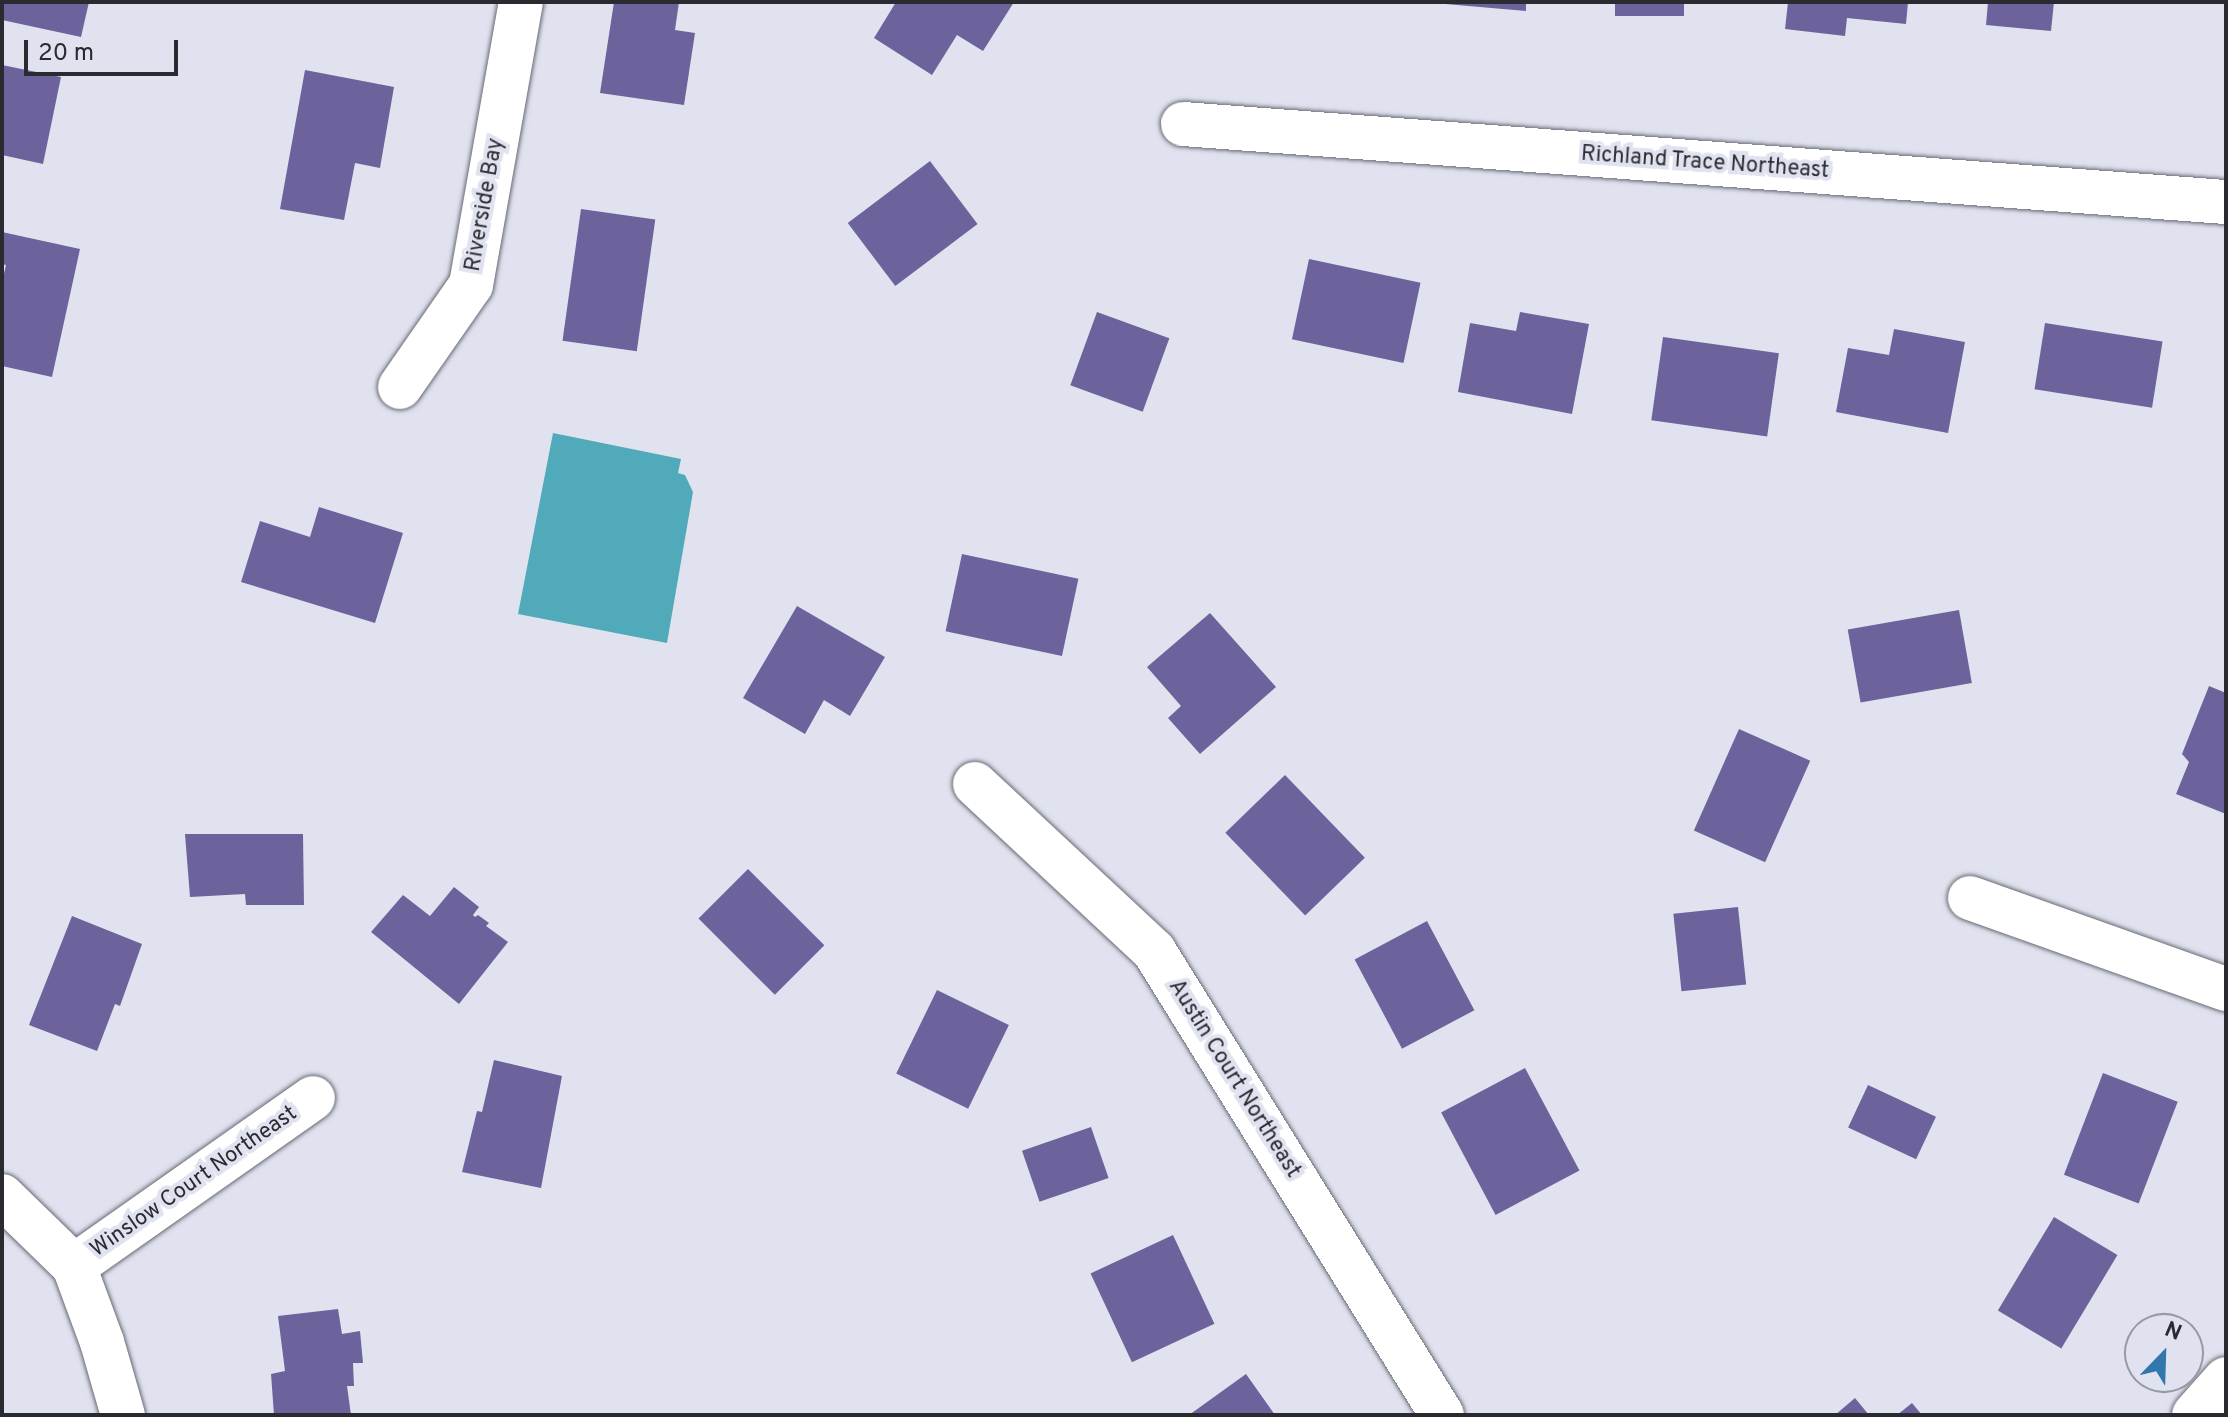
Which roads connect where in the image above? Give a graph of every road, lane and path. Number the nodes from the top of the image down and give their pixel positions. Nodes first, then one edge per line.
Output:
1 (521, 2) edge
2 (1183, 124) dead end
3 (2226, 202) edge
4 (400, 387) dead end
5 (975, 784) dead end
6 (1970, 898) dead end
7 (2226, 989) edge
8 (313, 1098) dead end
9 (2, 1196) edge
10 (74, 1266) junction
11 (2226, 1379) edge
12 (123, 1415) edge
13 (1442, 1415) edge
14 (2194, 1415) edge

1 - 4 street, Riverside Bay
2 - 3 street, Richland Trace Northeast
5 - 13 street, Austin Court Northeast
6 - 7 street
8 - 10 street, Winslow Court Northeast
9 - 10 street
10 - 12 street
11 - 14 street

